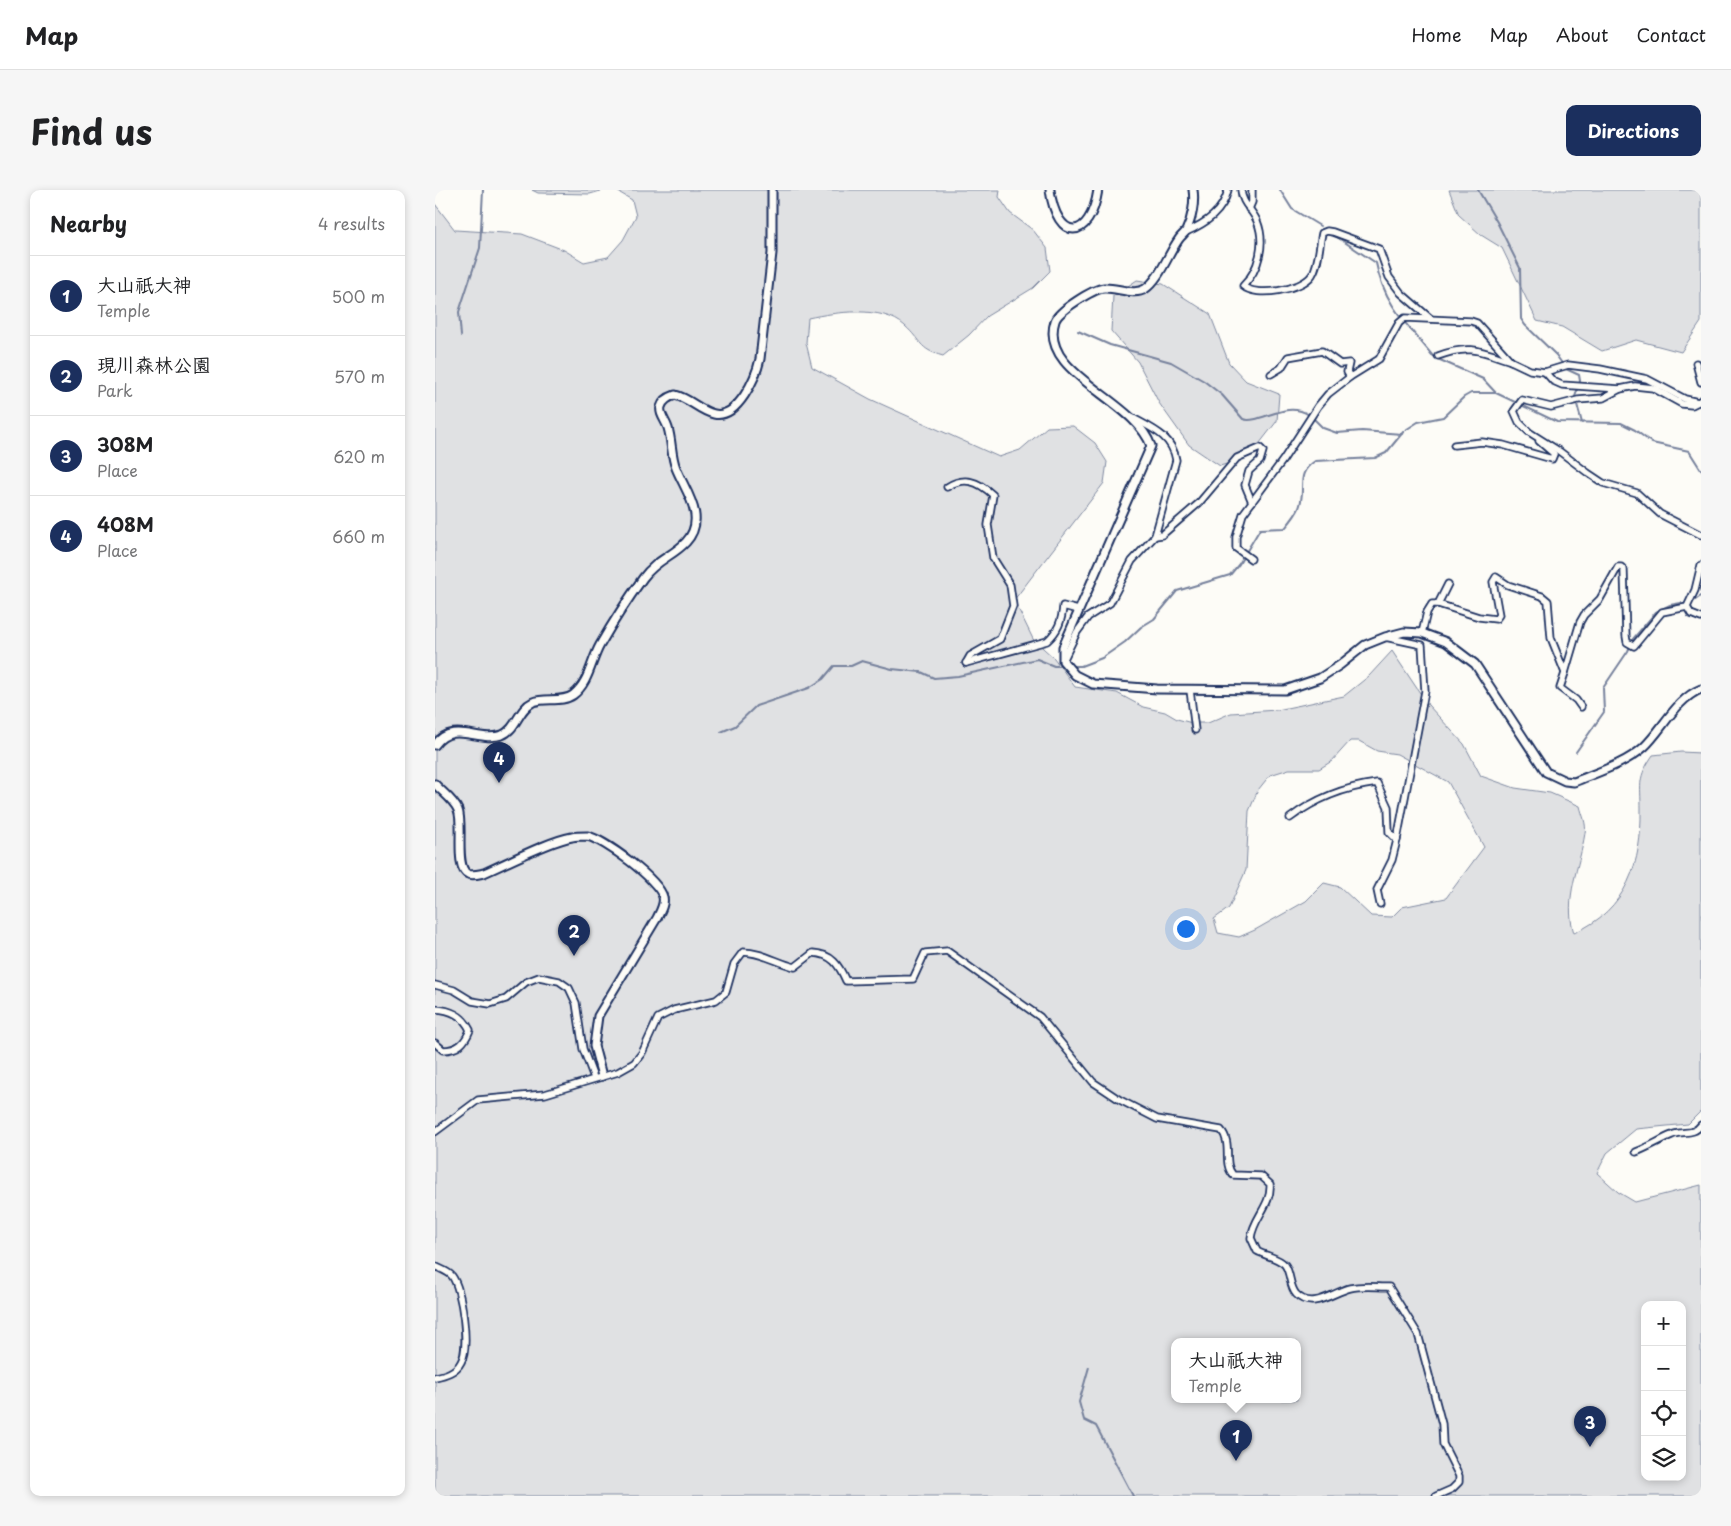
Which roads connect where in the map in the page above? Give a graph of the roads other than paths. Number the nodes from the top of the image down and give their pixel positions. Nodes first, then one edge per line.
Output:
1 (772, 190) edge
2 (1050, 190) edge
3 (1098, 190) edge
4 (1193, 190) edge
5 (1228, 190) edge
6 (1241, 190) edge
7 (1252, 190) edge
8 (1249, 209) junction
9 (1186, 232) junction
10 (1431, 319) junction
11 (1438, 356) dead end
12 (1511, 361) junction
13 (1696, 363) dead end
14 (1545, 372) junction
15 (1271, 374) dead end
16 (1350, 377) junction
17 (1701, 382) edge
18 (1620, 389) junction
19 (1700, 401) edge
20 (1133, 418) junction
21 (1529, 432) junction
22 (1454, 445) dead end
23 (947, 487) dead end
24 (1252, 502) junction
25 (1701, 535) edge
26 (1155, 536) junction
27 (1246, 557) dead end
28 (1701, 565) edge
29 (1448, 584) dead end
30 (1438, 604) junction
31 (1687, 607) junction
32 (1078, 610) junction
33 (1701, 618) edge
34 (1422, 634) junction
35 (1385, 637) junction
36 (1063, 661) junction
37 (1565, 672) junction
38 (1701, 688) edge
39 (1190, 690) junction
40 (1581, 706) dead end
41 (1195, 730) dead end
42 (435, 745) edge
43 (435, 784) edge
44 (1290, 818) dead end
45 (1397, 840) junction
46 (1381, 904) dead end
47 (435, 985) edge
48 (435, 1010) edge
49 (435, 1043) edge
50 (598, 1077) junction
51 (1701, 1125) edge
52 (435, 1132) edge
53 (1636, 1152) dead end
54 (435, 1266) edge
55 (435, 1377) edge
56 (1436, 1496) edge

1 - 42 street
2 - 3 street
4 - 9 street
5 - 9 street
6 - 8 street
7 - 8 street
8 - 10 street
9 - 20 street
10 - 12 street
10 - 16 street
11 - 12 street
12 - 14 street
13 - 17 street
14 - 18 street
14 - 19 street
15 - 16 street
16 - 24 street
18 - 19 street
18 - 21 street
20 - 26 street
20 - 32 street
21 - 22 street
21 - 25 street
23 - 32 street
24 - 26 street
24 - 27 street
26 - 36 street
28 - 31 street
29 - 30 street
30 - 34 street
30 - 37 street
31 - 33 street
31 - 37 street
32 - 36 street
34 - 35 street
34 - 38 street
35 - 39 street
35 - 45 street
36 - 39 street
37 - 40 street
39 - 41 street
43 - 50 street
44 - 45 street
45 - 46 street
47 - 50 street
48 - 49 street
50 - 52 street
50 - 56 street
51 - 53 street
54 - 55 street

